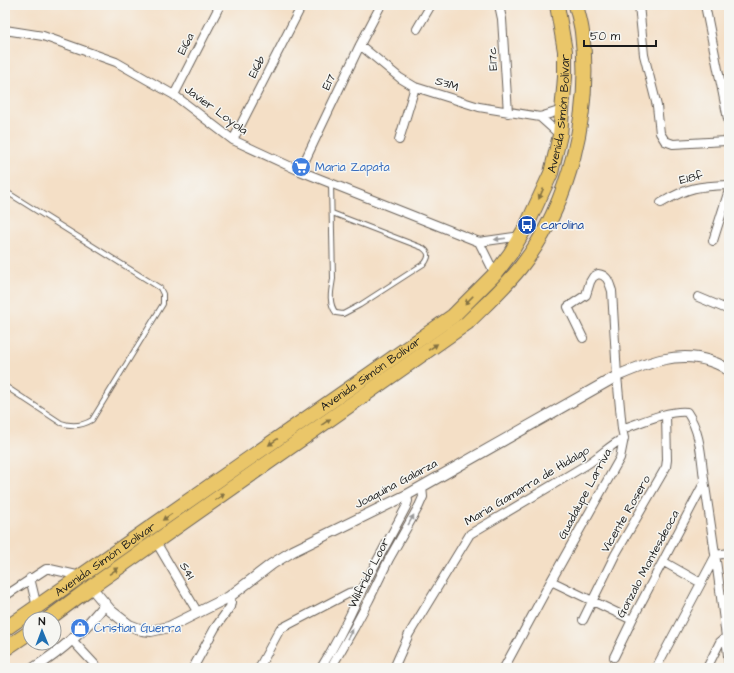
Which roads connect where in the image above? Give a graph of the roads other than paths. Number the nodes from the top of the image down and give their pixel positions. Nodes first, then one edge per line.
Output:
1 (220, 5) edge
2 (302, 5) edge
3 (381, 5) edge
4 (431, 5) edge
5 (499, 5) edge
6 (557, 5) edge
7 (576, 5) edge
8 (638, 5) edge
9 (705, 5) edge
10 (417, 29) dead end
11 (5, 30) edge
12 (360, 44) junction
13 (415, 87) junction
14 (174, 95) junction
15 (562, 110) junction
16 (508, 112) junction
17 (540, 117) junction
18 (729, 124) edge
19 (560, 135) junction
20 (729, 139) edge
21 (233, 140) junction
22 (399, 140) dead end
23 (300, 171) junction
24 (331, 184) junction
25 (729, 185) edge
26 (729, 190) edge
27 (5, 191) edge
28 (661, 203) dead end
29 (332, 213) junction
30 (521, 236) junction
31 (713, 240) dead end
32 (479, 242) junction
33 (495, 274) junction
34 (698, 297) dead end
35 (729, 310) edge
36 (583, 338) dead end
37 (728, 370) edge
38 (617, 376) junction
39 (5, 386) edge
40 (666, 415) junction
41 (622, 429) junction
42 (624, 438) junction
43 (704, 483) junction
44 (422, 486) junction
45 (407, 495) junction
46 (156, 542) junction
47 (729, 553) edge
48 (716, 555) junction
49 (664, 562) junction
50 (82, 576) junction
51 (30, 578) junction
52 (551, 581) junction
53 (702, 583) junction
54 (91, 587) junction
55 (360, 594) junction
56 (5, 596) edge
57 (229, 597) junction
58 (593, 601) junction
59 (104, 604) junction
60 (37, 607) junction
61 (59, 611) edge
62 (198, 613) junction
63 (583, 620) dead end
64 (632, 620) junction
65 (5, 629) edge
66 (22, 637) edge
67 (726, 637) junction
68 (72, 640) junction
69 (5, 649) edge
70 (614, 657) dead end
71 (729, 664) edge
72 (34, 668) edge
73 (98, 668) edge
74 (193, 668) edge
75 (259, 668) edge
76 (321, 668) edge
77 (330, 668) edge
78 (394, 668) edge
79 (504, 668) edge
80 (656, 668) edge
81 (707, 668) edge

1 - 14 street, E16a
2 - 21 street, E16b
3 - 12 street, E17
4 - 10 street
5 - 16 street, E17c
6 - 15 highway, Avenida Simón Bolívar
46 -> 7 highway, Avenida Simón Bolívar
8 - 20 street
9 - 18 street
11 - 14 street, Javier Loyola
12 - 13 street, S3M
12 - 23 street, E17
13 - 16 street, S3M
13 - 22 street
14 - 21 street, Javier Loyola
15 - 17 street, S3M
15 - 19 highway, Avenida Simón Bolívar
16 - 17 street, S3M
17 - 19 street
19 -> 30 highway, Avenida Simón Bolívar
21 - 23 street, Javier Loyola
23 - 24 street, Javier Loyola
24 - 29 lane
24 - 32 street, Javier Loyola
25 - 28 street, E18f
26 - 31 street
27 - 39 lane
29 - 29 lane
30 -> 32 street, Javier Loyola
30 - 33 highway, Avenida Simón Bolívar
32 - 33 street
33 -> 50 highway, Avenida Simón Bolívar
34 - 35 street
36 - 38 street, Guadalupe Larriva
37 - 38 street, Joaquina Galarza
38 - 41 street, Guadalupe Larriva
38 - 44 street, Joaquina Galarza
40 - 41 street
40 - 43 street
40 - 58 street, Vicente Rosero
41 - 42 street, Guadalupe Larriva
42 - 52 street, Guadalupe Larriva
42 - 78 street, Maria Gamarra de Hidalgo
43 - 48 street
43 - 49 street, Gonzalo Montesdeoca
44 - 45 street, Joaquina Galarza
77 -> 44 street, Wilfrido Loor
45 - 55 street, Wilfrido Loor
45 - 57 street, Joaquina Galarza
54 -> 46 highway, Avenida Simón Bolívar
46 - 62 street, S4I
47 - 48 street
48 - 53 street
48 - 67 street
49 - 53 street
49 - 64 street, Gonzalo Montesdeoca
50 - 51 street
50 - 60 highway, Avenida Simón Bolívar
51 - 56 street
51 - 60 street
52 - 58 street
52 - 79 street, Guadalupe Larriva
53 - 80 street
54 - 59 street, Joaquina Galarza
54 - 61 highway, Avenida Simón Bolívar
55 - 75 street
55 - 76 street, Wilfrido Loor
57 - 62 street, Joaquina Galarza
57 - 74 street
58 - 63 street, Vicente Rosero
58 - 64 street
59 - 62 street, Joaquina Galarza
59 - 68 street
60 - 65 highway, Avenida Simón Bolívar
64 - 70 street, Gonzalo Montesdeoca
66 - 69 highway
67 - 71 street
67 - 81 street
68 - 72 street
68 - 73 street

